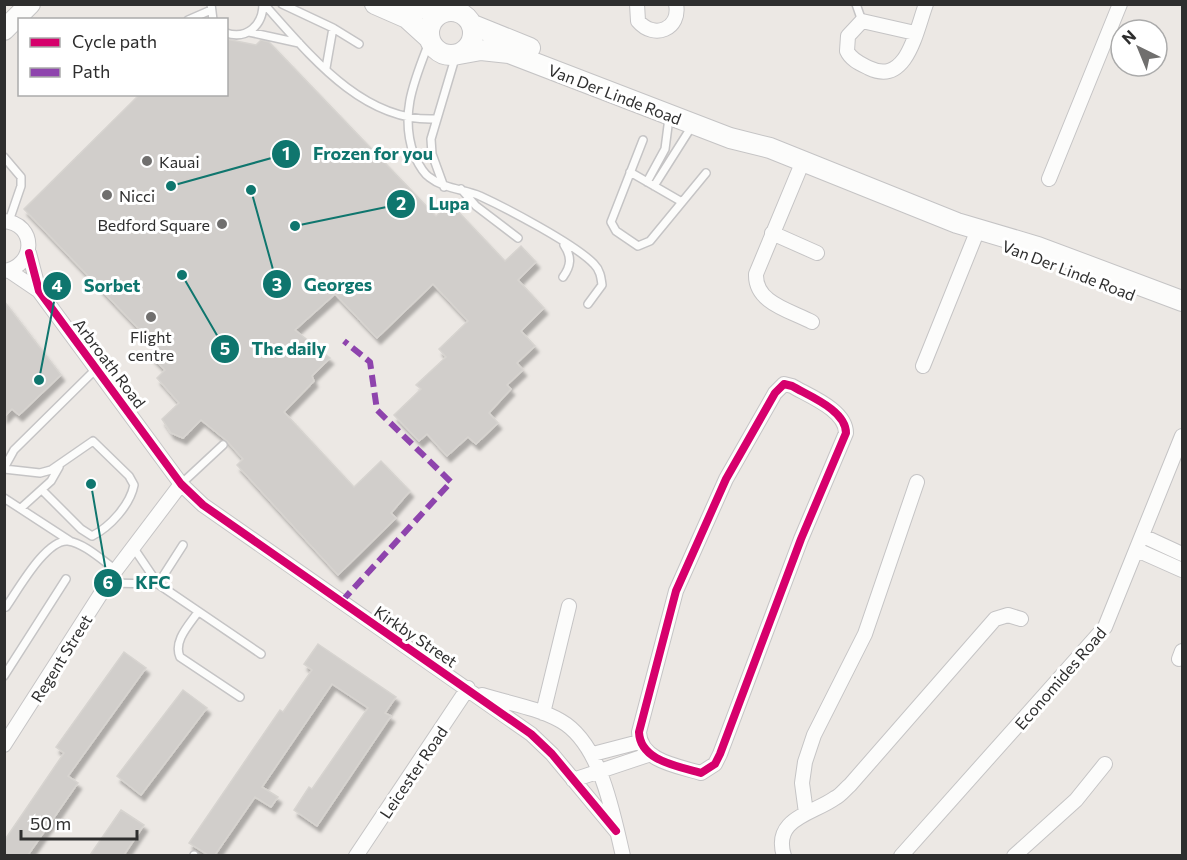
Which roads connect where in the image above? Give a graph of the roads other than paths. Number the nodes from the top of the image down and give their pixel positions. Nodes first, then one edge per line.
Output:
1 (30, 4) edge
2 (264, 4) edge
3 (282, 4) edge
4 (375, 4) edge
5 (409, 4) edge
6 (637, 4) edge
7 (676, 4) edge
8 (856, 4) edge
9 (926, 4) edge
10 (1120, 4) edge
11 (211, 7) edge
12 (440, 13) junction
13 (192, 18) edge
14 (862, 21) junction
15 (473, 25) junction
16 (333, 28) junction
17 (4, 30) edge
18 (249, 32) junction
19 (228, 33) edge
20 (915, 33) junction
21 (430, 39) junction
22 (299, 43) junction
23 (359, 44) dead end
24 (457, 54) junction
25 (326, 68) junction
26 (670, 115) junction
27 (407, 119) junction
28 (435, 119) junction
29 (693, 124) junction
30 (643, 140) dead end
31 (770, 148) junction
32 (4, 157) edge
33 (803, 161) junction
34 (630, 172) junction
35 (706, 173) dead end
36 (1049, 179) dead end
37 (647, 182) junction
38 (654, 186) junction
39 (444, 187) junction
40 (460, 189) junction
41 (682, 202) junction
42 (6, 220) edge
43 (977, 231) junction
44 (772, 233) junction
45 (519, 238) dead end
46 (561, 241) junction
47 (29, 253) junction
48 (817, 253) dead end
49 (6, 271) edge
50 (563, 277) dead end
51 (39, 291) junction
52 (1182, 301) edge
53 (588, 304) dead end
54 (1182, 315) edge
55 (812, 322) dead end
56 (923, 366) dead end
57 (97, 368) junction
58 (1182, 436) edge
59 (223, 444) dead end
60 (60, 465) junction
61 (4, 469) edge
62 (917, 482) dead end
63 (181, 484) junction
64 (42, 490) junction
65 (4, 498) edge
66 (21, 508) junction
67 (1143, 536) junction
68 (70, 541) junction
69 (183, 545) dead end
70 (133, 548) junction
71 (1137, 550) junction
72 (1182, 554) edge
73 (116, 570) junction
74 (1182, 570) edge
75 (66, 579) dead end
76 (108, 583) junction
77 (158, 584) junction
78 (569, 606) dead end
79 (6, 607) edge
80 (198, 612) junction
81 (1021, 619) dead end
82 (261, 654) dead end
83 (4, 676) edge
84 (472, 691) junction
85 (240, 697) dead end
86 (540, 712) junction
87 (531, 734) junction
88 (639, 742) junction
89 (4, 746) edge
90 (592, 754) junction
91 (648, 755) junction
92 (1105, 764) dead end
93 (599, 770) junction
94 (573, 780) junction
95 (806, 813) junction
96 (616, 831) junction
97 (356, 855) edge
98 (623, 855) edge
99 (784, 855) edge
100 (901, 855) edge
101 (1014, 855) edge

1 - 17 main road
2 - 18 lane
2 - 22 lane
3 - 16 lane
4 - 21 main road
5 - 12 main road
6 - 7 street
8 - 14 lane
9 - 20 street
10 - 36 street
11 - 13 lane
12 - 15 main road
12 - 21 main road
14 - 20 street
14 - 20 street
15 - 24 main road
15 - 31 main road, Van Der Linde Road
16 - 23 lane
16 - 25 lane
18 - 19 lane
18 - 22 lane
21 - 24 main road
21 - 27 lane
22 - 25 lane
24 - 26 main road, Van Der Linde Road
24 - 28 lane
25 - 27 lane
26 - 29 main road, Van Der Linde Road
26 - 37 lane
27 - 28 lane
27 - 39 lane
28 - 39 lane
29 - 31 main road, Van Der Linde Road
29 - 38 lane
30 - 34 lane
31 - 33 main road, Van Der Linde Road
32 - 42 lane
33 - 43 main road, Van Der Linde Road
33 - 44 street
34 - 37 lane
34 - 41 lane
35 - 41 lane
37 - 38 lane
38 - 41 lane
39 - 40 lane
40 - 45 lane
40 - 46 lane
42 - 47 street, Arbroath Road
43 - 52 main road, Van Der Linde Road
43 - 54 main road, Van Der Linde Road
43 - 56 street
44 - 48 street
44 - 55 street
46 - 50 lane
46 - 53 lane
47 - 49 street
47 - 51 street, Arbroath Road
49 - 51 street, Arbroath Road
51 - 57 street, Arbroath Road
57 - 61 lane
57 - 63 street, Arbroath Road
58 - 67 street, Economides Road
59 - 63 lane
60 - 61 lane
60 - 64 lane
60 - 64 lane
62 - 95 street
63 - 70 street, Regent Street
63 - 84 street, Kirkby Street
64 - 66 lane
65 - 66 lane
66 - 68 lane
67 - 71 street, Economides Road
67 - 72 street
68 - 73 lane
68 - 79 lane
69 - 77 lane
70 - 73 street, Regent Street
70 - 77 lane
71 - 74 street
71 - 100 street, Economides Road
73 - 76 street, Regent Street
75 - 83 lane
76 - 77 lane
76 - 89 street, Regent Street
77 - 80 lane
78 - 86 street
80 - 82 lane
80 - 85 lane
81 - 95 street
84 - 86 street, Kirkby Street
84 - 87 street, Kirkby Street
84 - 97 street, Leicester Road
86 - 87 street
86 - 90 street, Kirkby Street
87 - 94 street, Kirkby Street
88 - 90 street
88 - 91 street
88 - 91 street
90 - 93 street, Kirkby Street
91 - 93 street
92 - 101 street
93 - 94 street
93 - 96 street, Kirkby Street
94 - 96 street, Kirkby Street
95 - 99 street
96 - 98 street, Kirkby Street

